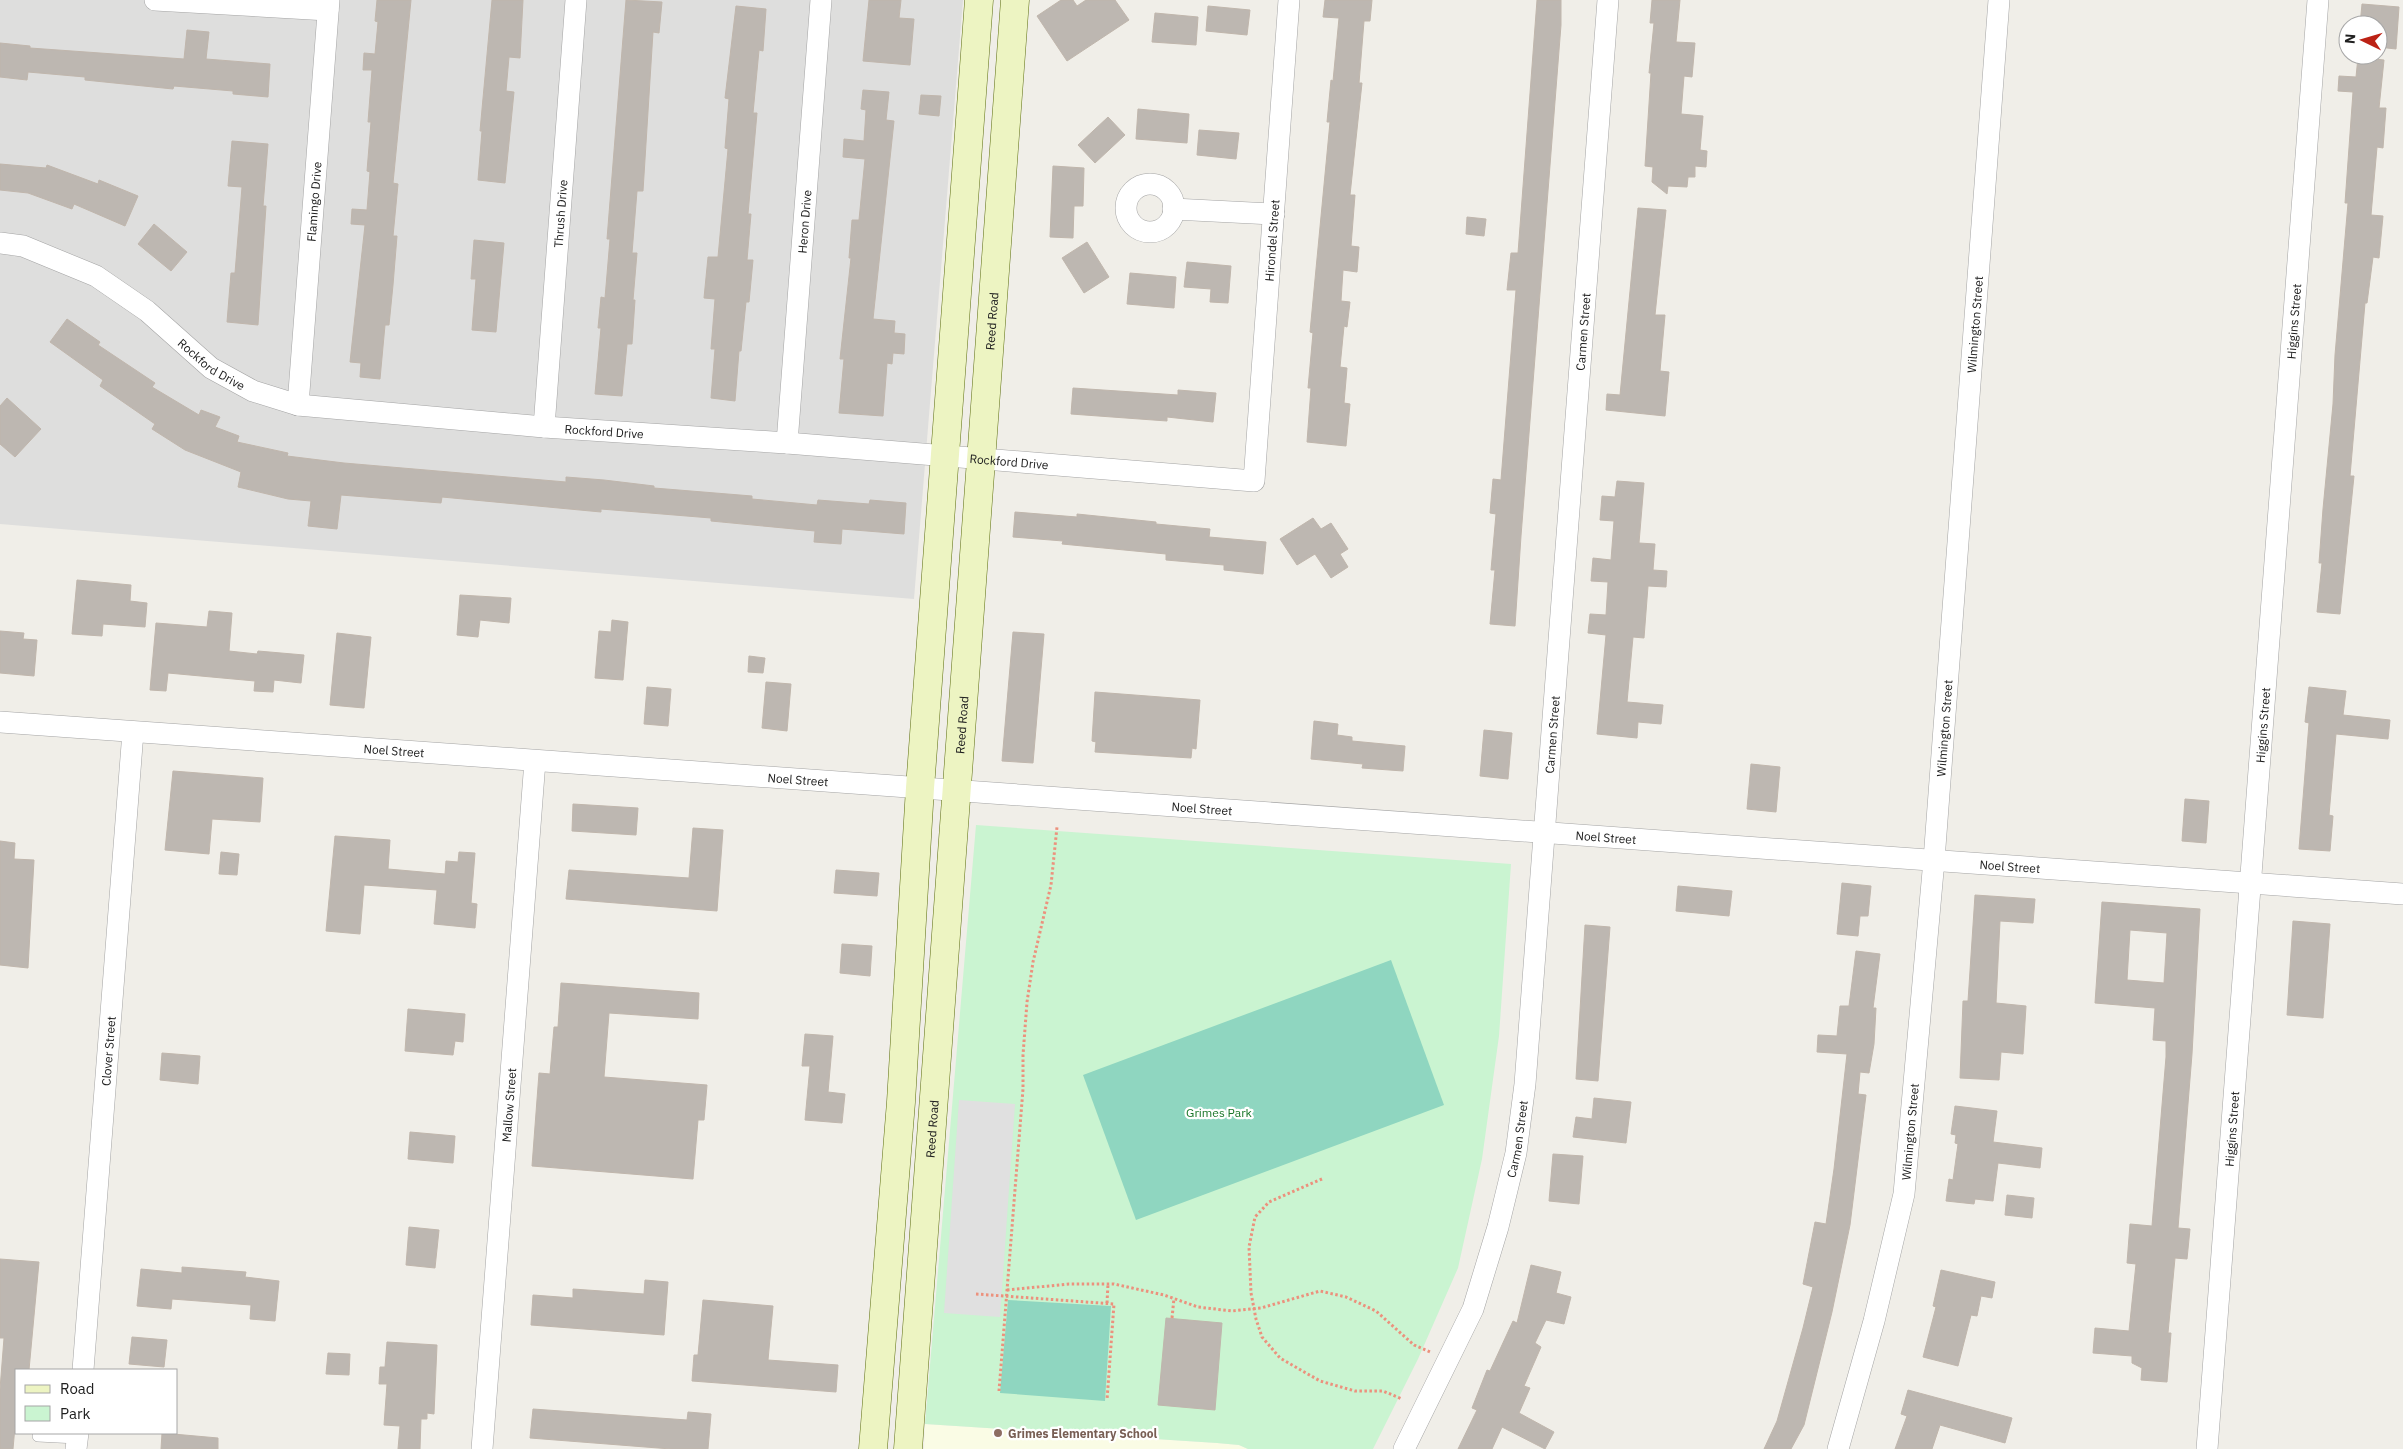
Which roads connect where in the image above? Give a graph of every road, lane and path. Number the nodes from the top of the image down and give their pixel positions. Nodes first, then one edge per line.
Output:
1 (155, 0) edge
2 (576, 0) edge
3 (821, 0) edge
4 (979, 0) edge
5 (1015, 0) edge
6 (1289, 0) edge
7 (1608, 0) edge
8 (1998, 0) edge
9 (2318, 0) edge
10 (328, 5) edge
11 (976, 34) junction
12 (1013, 38) junction
13 (1174, 209) dead end
14 (1274, 214) junction
15 (0, 243) edge
16 (298, 405) junction
17 (544, 427) junction
18 (787, 443) junction
19 (945, 456) junction
20 (982, 458) junction
21 (1254, 481) joint
22 (0, 722) edge
23 (133, 732) junction
24 (535, 761) junction
25 (920, 788) junction
26 (958, 791) junction
27 (1057, 827) dead end
28 (1545, 833) junction
29 (1934, 860) junction
30 (2251, 883) junction
31 (2403, 894) edge
32 (901, 1102) junction
33 (933, 1107) junction
34 (1322, 1179) dead end
35 (1108, 1284) junction
36 (1007, 1290) junction
37 (976, 1294) dead end
38 (1006, 1296) junction
39 (1174, 1298) junction
40 (1107, 1303) junction
41 (1254, 1309) junction
42 (1172, 1318) dead end
43 (1449, 1360) junction
44 (83, 1369) edge
45 (999, 1391) dead end
46 (1402, 1399) dead end
47 (1106, 1400) dead end
48 (38, 1436) dead end
49 (77, 1440) edge
50 (482, 1449) edge
51 (873, 1449) edge
52 (908, 1449) edge
53 (1404, 1449) edge
54 (1838, 1449) edge
55 (2207, 1449) edge

1 - 10 street
2 - 17 street, Thrush Drive
3 - 18 street, Heron Drive
4 - 11 street
5 - 12 street, Reed Road
6 - 14 street, Hirondel Street
7 - 28 street, Carmen Street
8 - 29 street, Wilmington Street
9 - 30 street, Higgins Street
10 - 16 street, Flamingo Drive
11 - 12 street
11 - 19 street
12 - 20 street, Reed Road
13 - 14 street
14 - 21 street, Hirondel Street
15 - 16 street, Rockford Drive
16 - 17 street, Rockford Drive
17 - 18 street, Rockford Drive
18 - 19 street, Rockford Drive
19 - 20 street, Rockford Drive
19 - 25 street
20 - 21 street, Rockford Drive
20 - 26 street, Reed Road
22 - 23 street, Noel Street
23 - 24 street, Noel Street
23 - 44 street, Clover Street
24 - 25 street, Noel Street
24 - 50 street, Mallow Street
25 - 26 street, Noel Street
25 - 32 street
26 - 28 street, Noel Street
26 - 33 street, Reed Road
27 - 36 path
28 - 29 street, Noel Street
28 - 43 street, Carmen Street
29 - 30 street, Noel Street
29 - 54 street, Wilmington Street
30 - 31 street, Noel Street
30 - 55 street, Higgins Street
32 - 33 street
32 - 51 street
33 - 52 street, Reed Road
34 - 41 path
35 - 36 path
35 - 39 path
35 - 40 path
36 - 38 path
37 - 38 path
38 - 40 path
38 - 45 path
39 - 41 path
39 - 42 path
40 - 47 path
41 - 43 path
41 - 46 path
43 - 53 street, Carmen Street
48 - 49 lane

